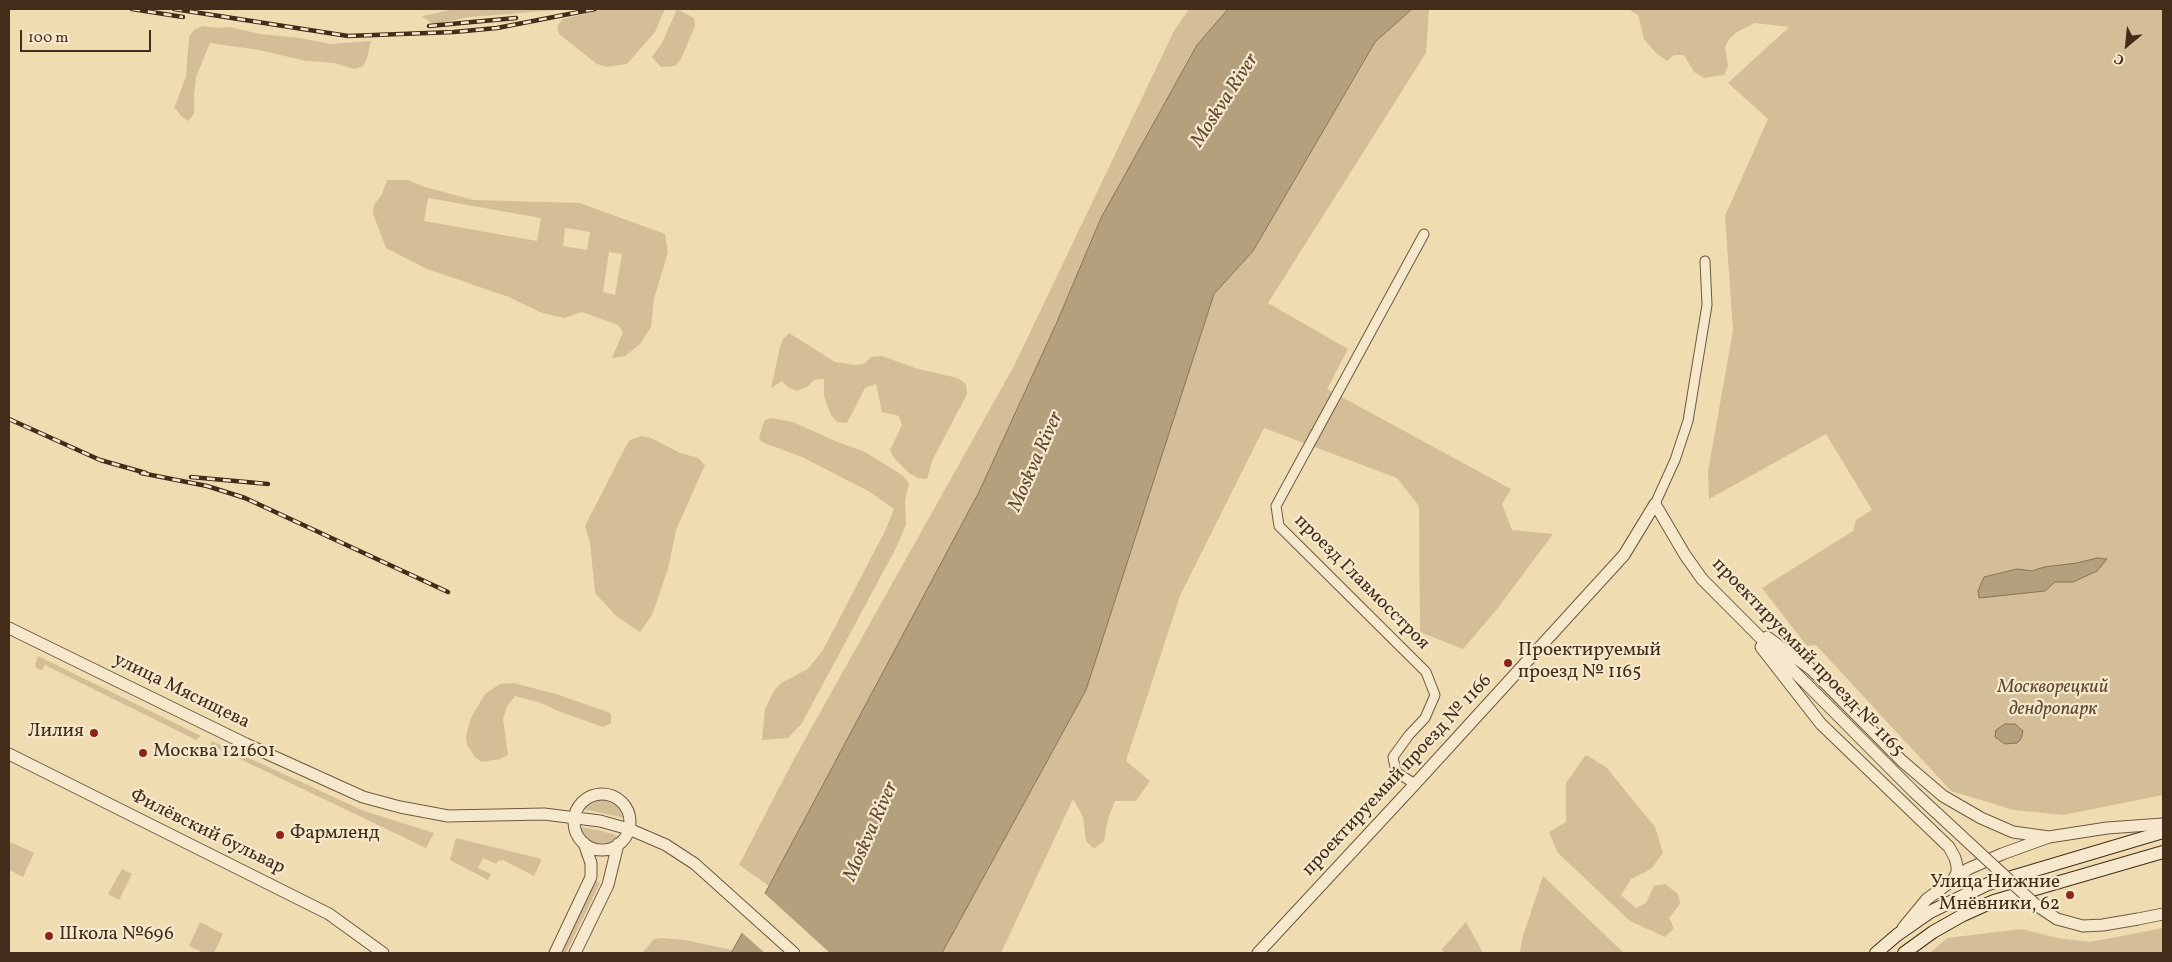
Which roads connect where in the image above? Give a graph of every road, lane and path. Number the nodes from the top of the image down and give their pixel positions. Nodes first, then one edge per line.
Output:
1 (1424, 234) dead end
2 (1704, 261) dead end
3 (1655, 504) junction
4 (1736, 613) junction
5 (9, 628) edge
6 (9, 754) edge
7 (1415, 784) junction
8 (574, 817) junction
9 (2163, 824) edge
10 (629, 829) junction
11 (2163, 832) edge
12 (2049, 837) junction
13 (584, 843) junction
14 (618, 844) junction
15 (2163, 852) edge
16 (1953, 880) junction
17 (2163, 914) edge
18 (1897, 935) junction
19 (383, 953) edge
20 (555, 953) edge
21 (575, 953) edge
22 (794, 953) edge
23 (1258, 953) edge
24 (1876, 953) edge
25 (1904, 953) edge

1 - 7 street, проезд Главмосстроя
2 - 3 street
3 - 4 street, проектируемый проезд № 1165
3 - 7 street, проектируемый проезд № 1166
4 - 12 street
4 - 16 street
4 - 17 street, проектируемый проезд № 1165, bridge
5 - 8 street, улица Мясищева
6 - 19 street, Филёвский бульвар
7 - 23 street, проектируемый проезд № 1166
8 - 10 street, улица Мясищева
8 - 10 street
8 - 13 street
9 - 12 street
10 - 14 street
10 - 22 street, улица Мясищева
11 - 18 main road
12 - 16 street
13 - 14 street
13 - 20 street
14 - 21 street
15 - 25 main road
16 - 18 street
18 - 24 main road

